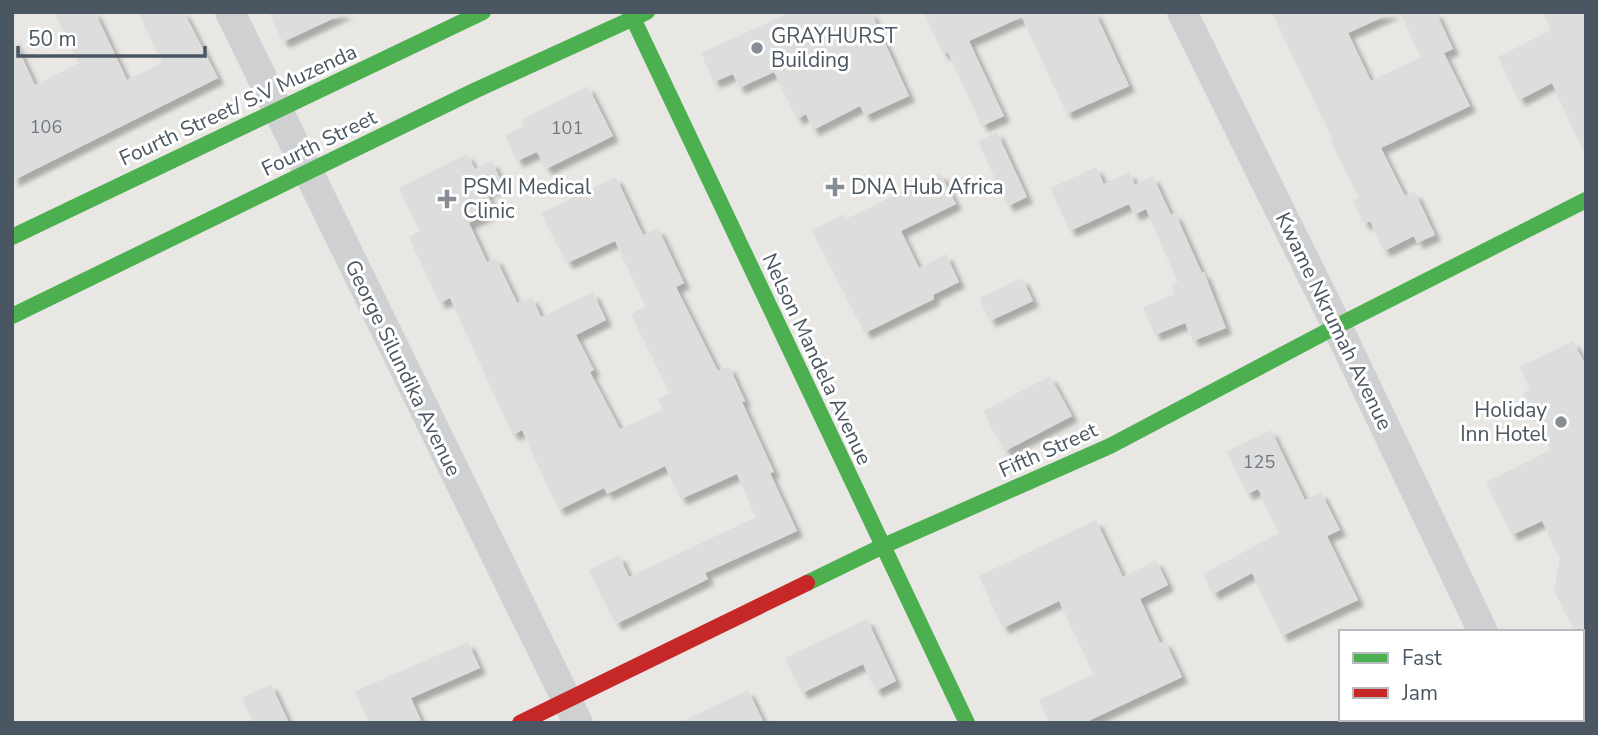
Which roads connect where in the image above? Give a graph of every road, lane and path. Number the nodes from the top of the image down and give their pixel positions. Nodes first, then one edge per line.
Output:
1 (230, 12) edge
2 (483, 12) edge
3 (1182, 12) edge
4 (637, 15) edge
5 (277, 110) junction
6 (307, 173) junction
7 (1586, 201) edge
8 (12, 237) edge
9 (12, 316) edge
10 (1337, 326) junction
11 (881, 547) junction
12 (1482, 630) edge
13 (572, 711) edge
14 (520, 723) edge
15 (967, 723) edge

1 - 5 street, George Silundika Avenue
2 - 5 main road, Fourth Street/ S.V Muzenda
3 - 10 street, Kwame Nkrumah Avenue
4 - 6 main road, Fourth Street
4 - 11 main road, Nelson Mandela Avenue
5 - 6 street, George Silundika Avenue
5 - 8 main road, Fourth Street/ S.V Muzenda
6 - 9 main road, Fourth Street
6 - 13 street, George Silundika Avenue
7 - 10 main road, Fifth Street
10 - 11 main road, Fifth Street
10 - 12 street, Kwame Nkrumah Avenue
11 - 13 main road, Fifth Street
11 - 15 main road, Nelson Mandela Avenue
13 - 14 main road, Fifth Street

